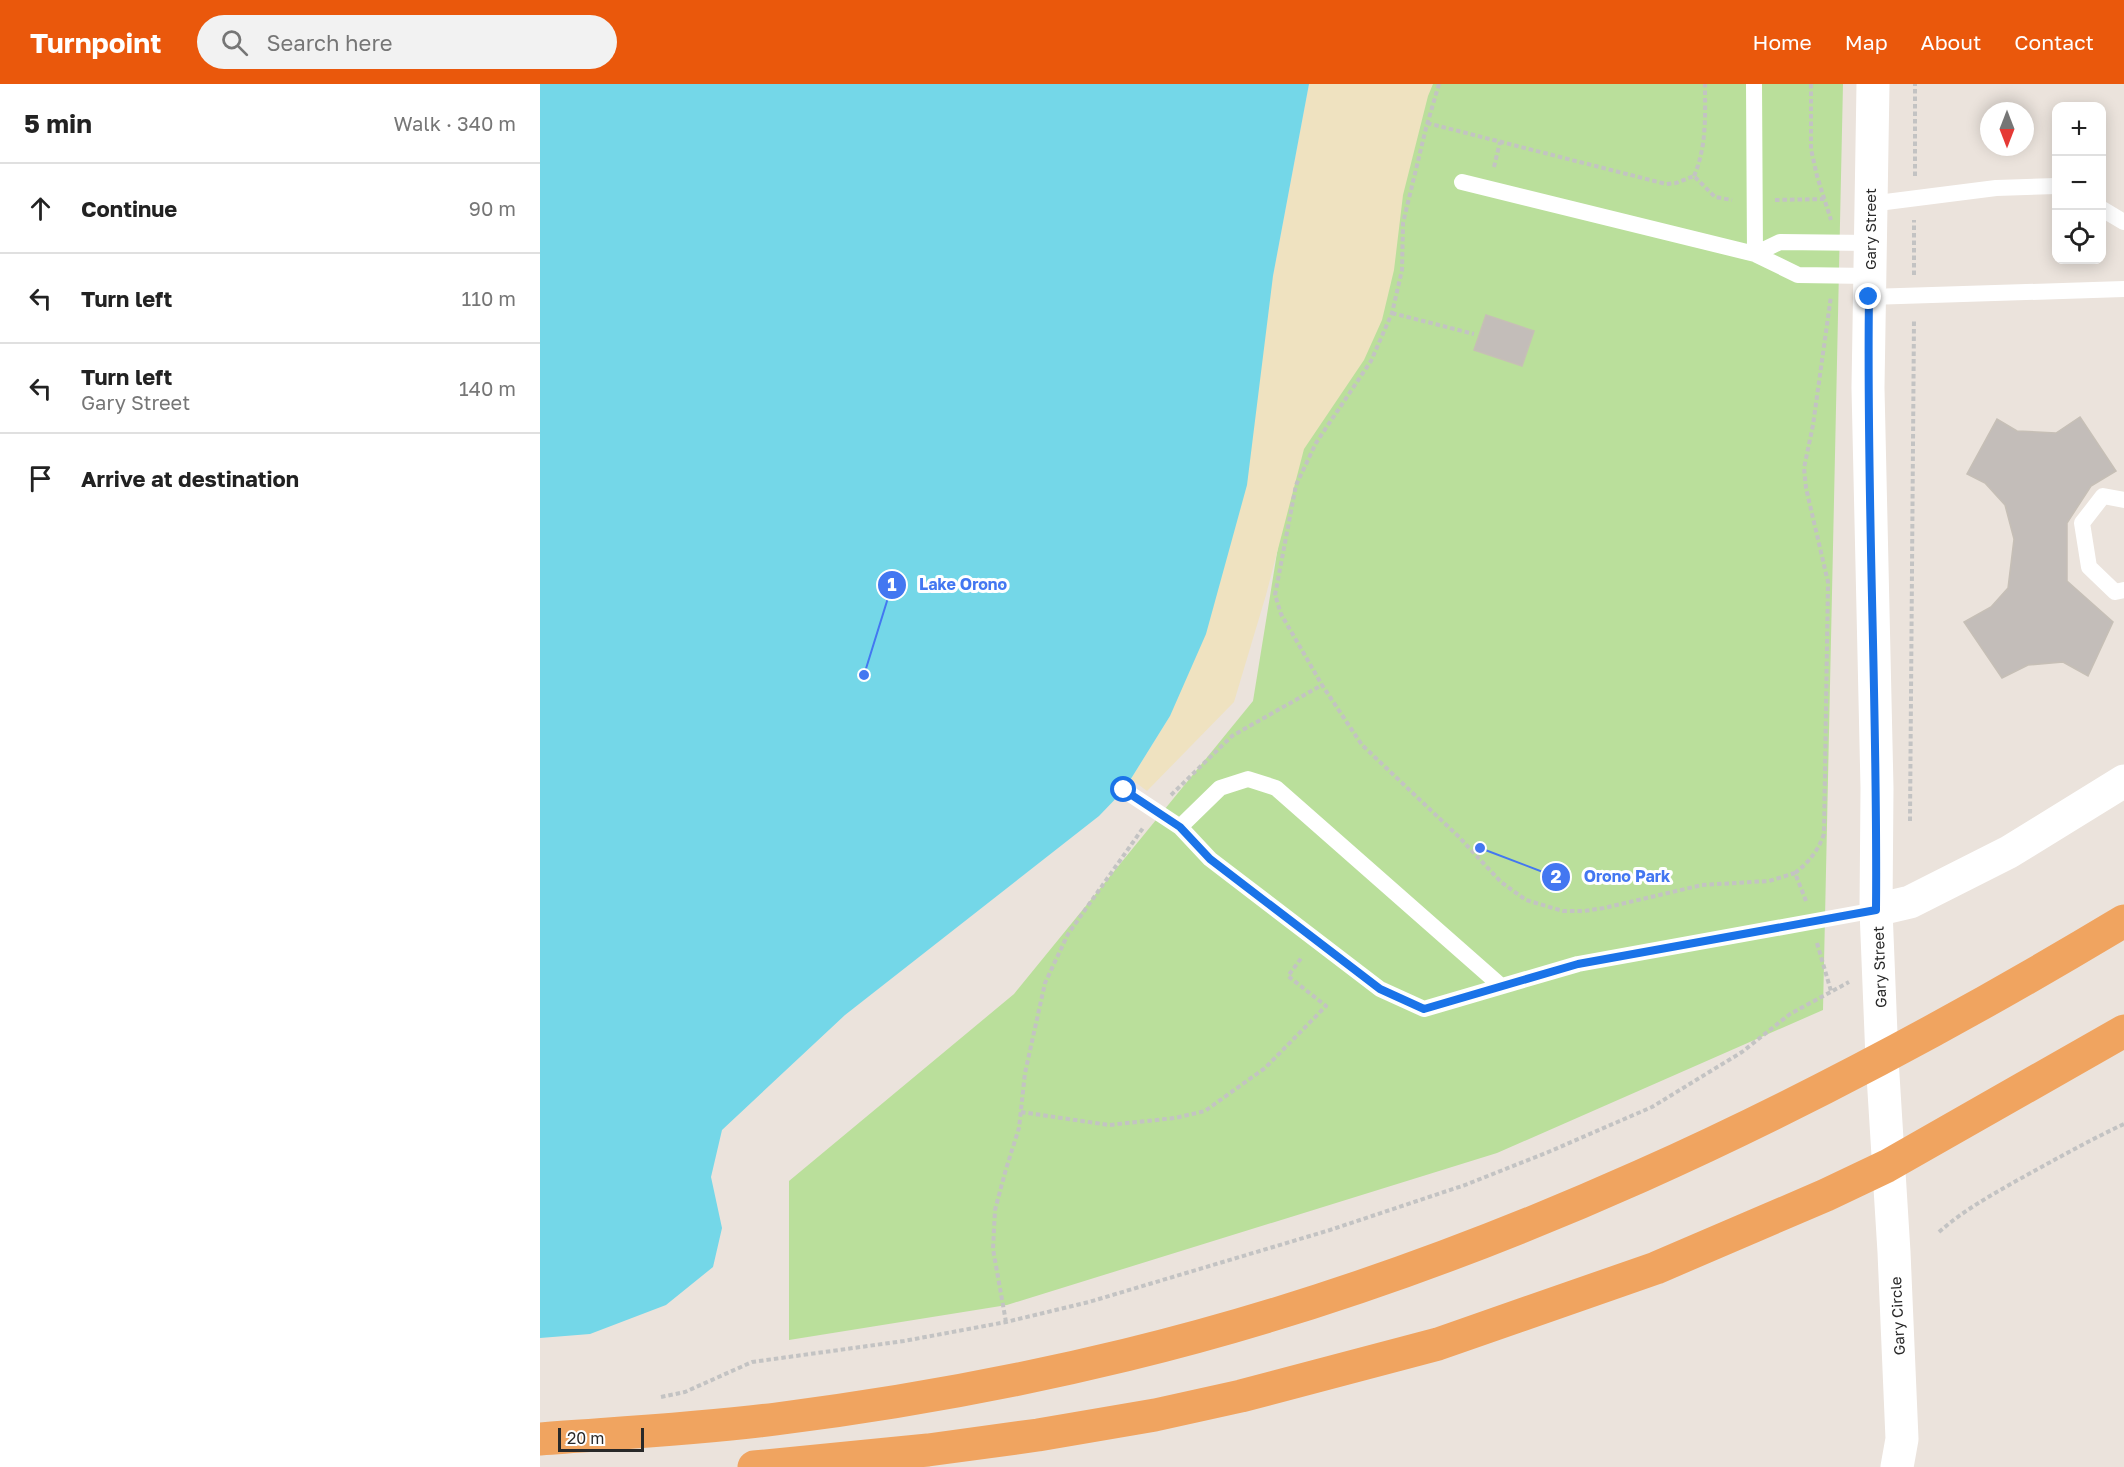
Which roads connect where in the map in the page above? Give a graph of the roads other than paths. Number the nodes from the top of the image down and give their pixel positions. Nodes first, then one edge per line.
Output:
1 (1754, 84) edge
2 (1873, 84) edge
3 (1462, 182) dead end
4 (2052, 186) edge
5 (1870, 204) junction
6 (2104, 210) edge
7 (2124, 222) edge
8 (1870, 243) junction
9 (1755, 254) junction
10 (1870, 287) junction
11 (2124, 289) edge
12 (2124, 500) edge
13 (2124, 590) edge
14 (2124, 781) edge
15 (1124, 790) dead end
16 (1180, 827) junction
17 (1876, 910) junction
18 (2124, 921) edge
19 (1501, 986) junction
20 (2124, 1031) edge
21 (1882, 1059) junction
22 (1887, 1166) junction
23 (540, 1439) edge
24 (754, 1467) edge
25 (1897, 1467) edge

1 - 9 lane
2 - 5 street, Gary Street
3 - 9 lane
4 - 5 lane
5 - 8 street, Gary Street
6 - 7 lane
8 - 9 lane
8 - 10 street, Gary Street
9 - 10 lane
10 - 11 lane
10 - 17 street, Gary Street
12 - 13 lane
14 - 17 street
15 - 16 lane
16 - 19 lane
16 - 19 lane
17 - 19 lane
17 - 21 street, Gary Street
18 - 21 highway
20 - 22 highway
21 - 22 street, Gary Street
21 - 23 highway
22 - 24 highway
22 - 25 street, Gary Circle

